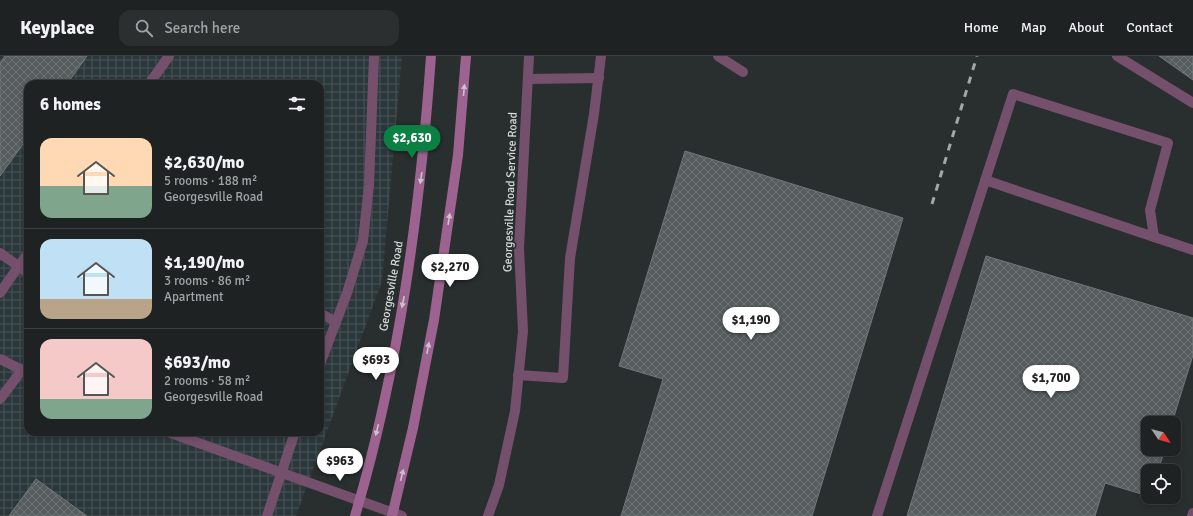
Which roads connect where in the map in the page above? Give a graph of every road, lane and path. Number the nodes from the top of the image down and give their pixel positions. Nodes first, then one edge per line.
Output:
1 (169, 56) edge
2 (374, 56) edge
3 (431, 56) edge
4 (466, 56) edge
5 (528, 56) edge
6 (601, 56) edge
7 (718, 56) edge
8 (1117, 56) edge
9 (743, 72) dead end
10 (598, 78) junction
11 (528, 79) junction
12 (152, 80) edge
13 (1193, 103) edge
14 (985, 180) junction
15 (1154, 237) junction
16 (1193, 250) edge
17 (0, 253) edge
18 (24, 259) edge
19 (19, 266) junction
20 (24, 270) edge
21 (0, 293) edge
22 (324, 315) edge
23 (336, 322) junction
24 (324, 354) edge
25 (0, 359) edge
26 (24, 371) edge
27 (24, 372) edge
28 (518, 375) junction
29 (0, 399) edge
30 (183, 436) edge
31 (293, 436) edge
32 (280, 471) junction
33 (360, 501) junction
34 (1193, 513) edge
35 (395, 515) edge
36 (267, 516) edge
37 (355, 516) edge
38 (488, 516) edge
39 (877, 516) edge
40 (1192, 516) edge

1 - 12 street
2 - 23 street
3 -> 33 main road, Georgesville Road
35 -> 4 main road
5 - 11 street, Georgesville Road Service Road
6 - 10 street
7 - 9 street
8 - 13 street
10 - 11 street
10 - 28 street
11 - 28 street, Georgesville Road Service Road
14 - 15 street
14 - 15 street
14 - 39 street
15 - 16 street
17 - 19 street
18 - 19 street
19 - 20 street
19 - 21 street
22 - 23 street
23 - 24 street
25 - 26 street
27 - 29 street
28 - 38 street, Georgesville Road Service Road
30 - 32 street
31 - 32 street
32 - 33 street
32 - 36 street
33 - 35 street
33 - 37 main road, Georgesville Road
34 - 40 street

